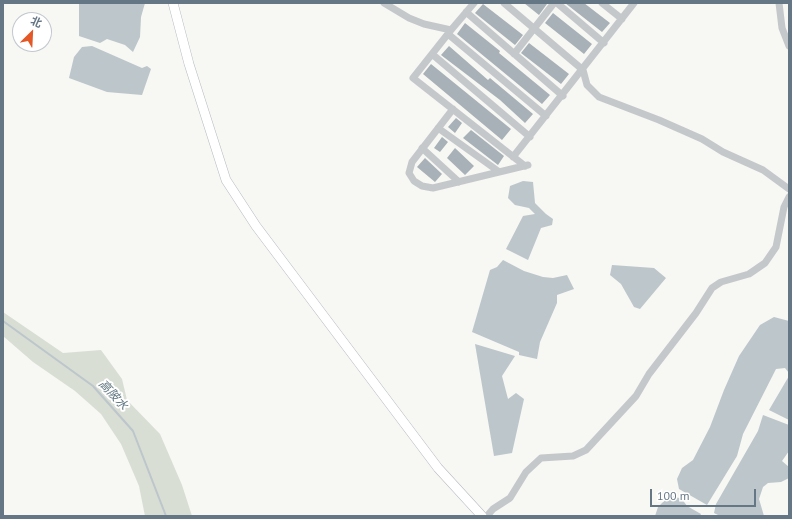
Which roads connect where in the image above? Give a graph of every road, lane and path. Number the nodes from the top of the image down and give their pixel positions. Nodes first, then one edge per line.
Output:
1 (173, 3) edge
2 (384, 3) edge
3 (474, 3) edge
4 (504, 3) edge
5 (554, 3) edge
6 (557, 3) edge
7 (602, 3) edge
8 (634, 3) edge
9 (779, 3) edge
10 (466, 12) junction
11 (622, 19) junction
12 (534, 29) junction
13 (450, 32) junction
14 (604, 43) junction
15 (789, 46) edge
16 (432, 54) junction
17 (514, 54) junction
18 (583, 70) junction
19 (563, 96) junction
20 (453, 109) junction
21 (546, 116) junction
22 (438, 128) junction
23 (530, 137) junction
24 (422, 148) junction
25 (513, 157) junction
26 (498, 172) junction
27 (459, 182) junction
28 (789, 189) edge
29 (789, 197) edge
30 (482, 516) edge
31 (487, 516) edge

1 - 30 street
2 - 13 street
3 - 10 street
4 - 12 street
5 - 12 street
6 - 14 street
7 - 11 street
8 - 11 street
9 - 15 street
10 - 13 street
10 - 17 street
11 - 14 street
12 - 17 street
12 - 18 street
13 - 16 street
13 - 21 street
14 - 18 street
16 - 20 street
16 - 23 street
17 - 19 street
18 - 19 street
18 - 28 street
19 - 21 street
20 - 22 street
20 - 25 street
21 - 23 street
22 - 24 street
22 - 26 street
23 - 25 street
24 - 27 street
24 - 27 street
25 - 26 street
26 - 27 street
29 - 31 street

